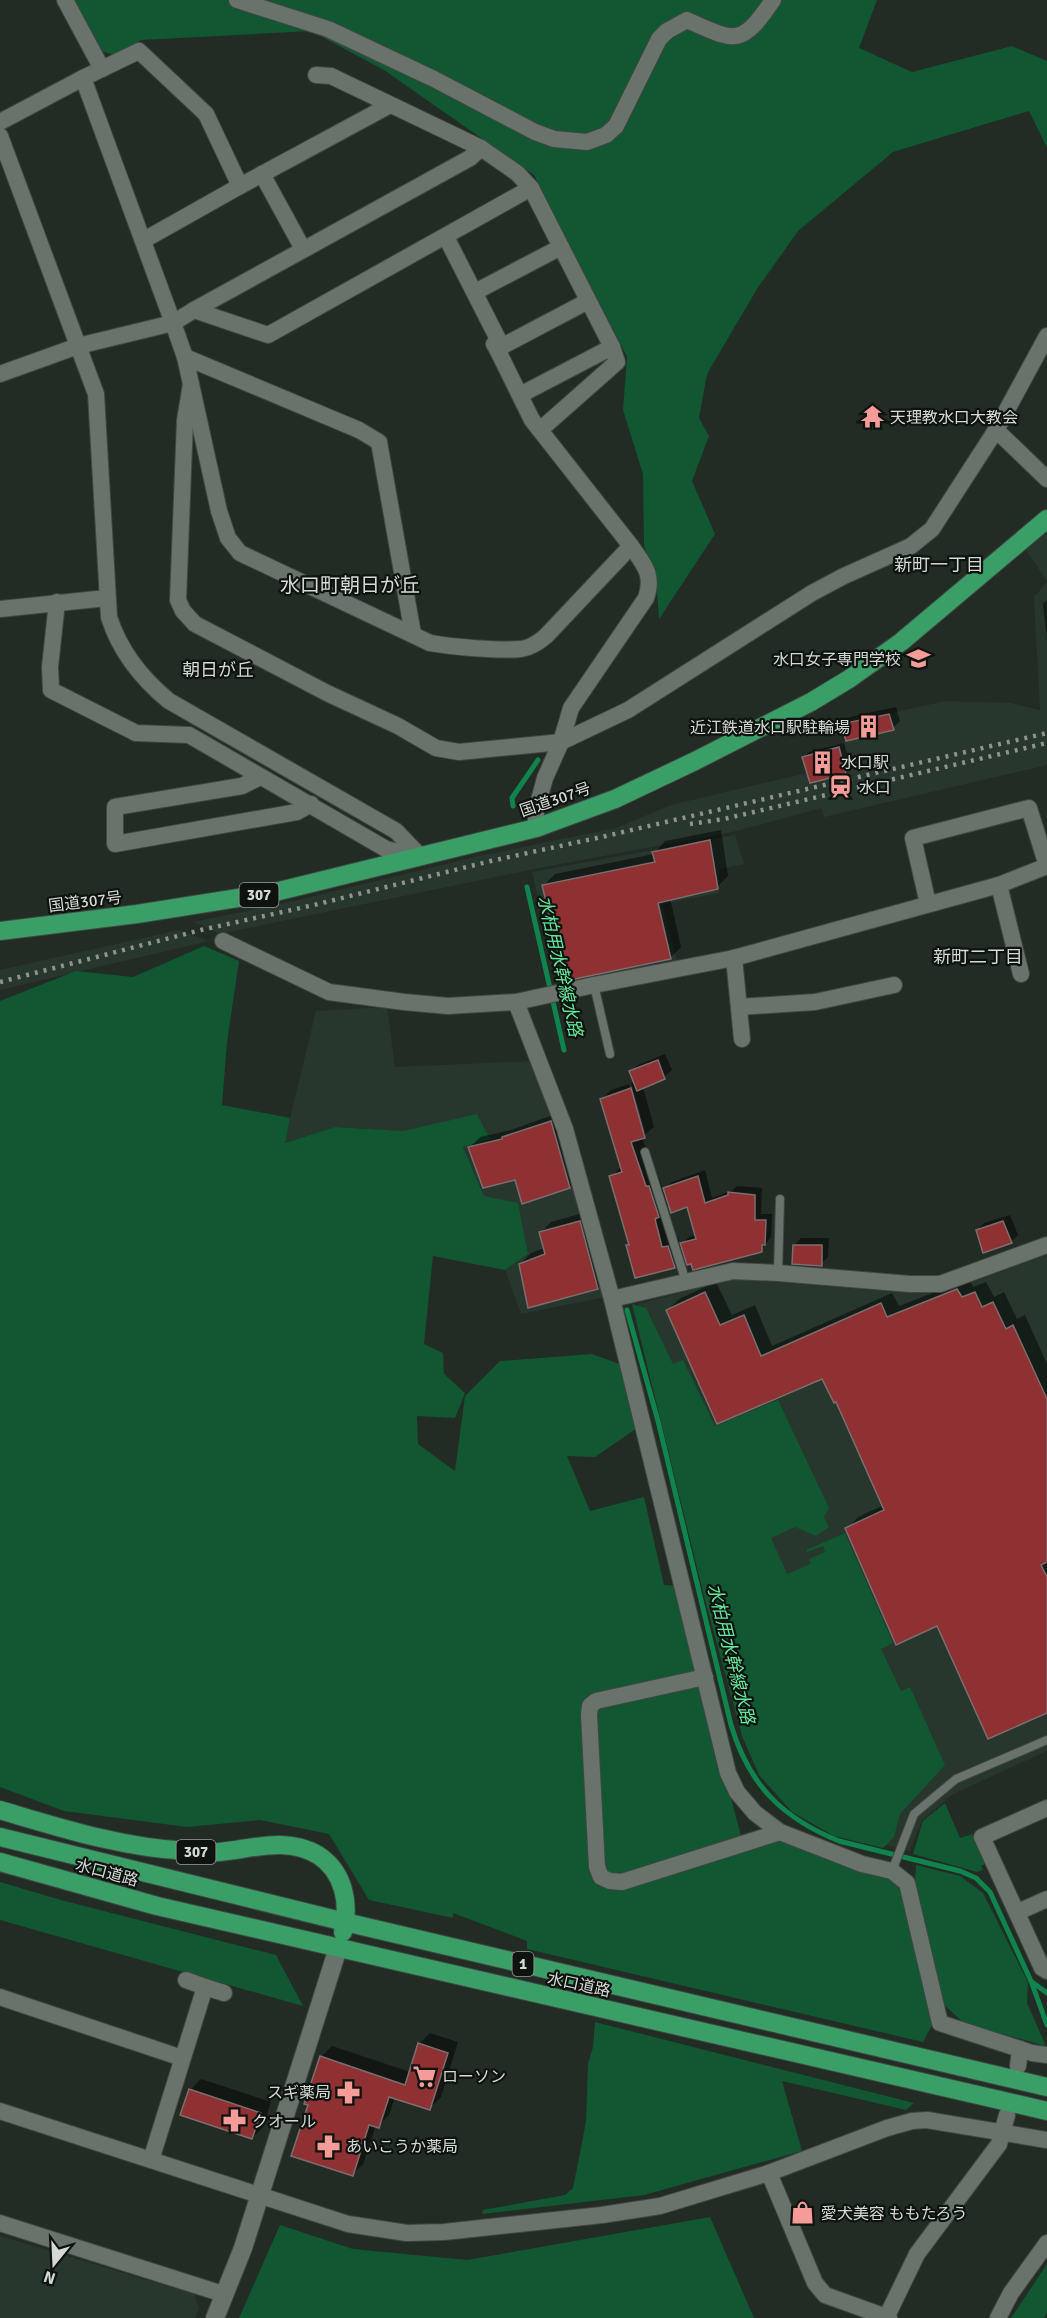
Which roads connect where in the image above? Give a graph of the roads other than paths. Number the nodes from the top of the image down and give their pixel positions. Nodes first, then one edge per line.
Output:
1 (65, 0) edge
2 (237, 0) edge
3 (773, 0) edge
4 (102, 69) junction
5 (316, 75) dead end
6 (83, 78) junction
7 (390, 105) junction
8 (0, 122) edge
9 (0, 136) edge
10 (481, 148) junction
11 (262, 174) junction
12 (240, 186) junction
13 (531, 188) junction
14 (446, 237) junction
15 (144, 240) junction
16 (561, 247) junction
17 (303, 249) junction
18 (475, 292) junction
19 (588, 301) junction
20 (194, 310) junction
21 (173, 323) junction
22 (1047, 336) edge
23 (78, 346) junction
24 (612, 347) junction
25 (497, 349) junction
26 (185, 357) junction
27 (0, 374) edge
28 (191, 384) junction
29 (520, 395) junction
30 (540, 430) junction
31 (996, 430) junction
32 (1047, 479) edge
33 (1047, 519) edge
34 (631, 546) junction
35 (107, 598) junction
36 (57, 602) junction
37 (0, 609) edge
38 (413, 633) junction
39 (561, 742) junction
40 (260, 777) junction
41 (312, 804) junction
42 (536, 828) junction
43 (421, 857) junction
44 (999, 885) junction
45 (928, 904) junction
46 (0, 931) edge
47 (223, 941) dead end
48 (734, 958) junction
49 (1022, 974) dead end
50 (594, 985) junction
51 (894, 985) dead end
52 (516, 1002) junction
53 (739, 1007) junction
54 (742, 1039) dead end
55 (610, 1053) dead end
56 (645, 1152) dead end
57 (780, 1199) dead end
58 (1047, 1245) edge
59 (778, 1273) junction
60 (686, 1282) junction
61 (612, 1299) junction
62 (705, 1677) junction
63 (1047, 1740) edge
64 (1047, 1808) edge
65 (0, 1810) edge
66 (780, 1832) junction
67 (0, 1838) edge
68 (0, 1862) edge
69 (893, 1867) junction
70 (1047, 1899) edge
71 (1018, 1912) junction
72 (345, 1922) junction
73 (338, 1948) junction
74 (1047, 1971) edge
75 (186, 1980) dead end
76 (206, 1987) junction
77 (224, 1992) dead end
78 (0, 1997) edge
79 (1047, 2055) edge
80 (182, 2058) junction
81 (1047, 2087) edge
82 (0, 2110) edge
83 (1047, 2111) edge
84 (1007, 2115) dead end
85 (1002, 2132) junction
86 (1047, 2140) edge
87 (151, 2160) junction
88 (769, 2173) junction
89 (260, 2195) junction
90 (0, 2223) edge
91 (1047, 2243) edge
92 (223, 2294) junction
93 (215, 2318) edge
94 (887, 2318) edge
95 (998, 2318) edge

1 - 4 street
2 - 3 street
4 - 6 street
4 - 12 street
5 - 7 street
6 - 8 street
6 - 15 street
7 - 10 street
7 - 11 street
9 - 23 street
10 - 13 street
10 - 17 street
11 - 12 street
11 - 17 street
12 - 15 street
13 - 14 street
13 - 16 street
14 - 18 street
14 - 20 street
15 - 21 street
16 - 18 street
16 - 19 street
17 - 20 street
18 - 25 street
19 - 24 street
19 - 25 street
20 - 21 street
21 - 23 street
21 - 26 street
22 - 31 street
23 - 27 street
23 - 35 street
24 - 29 street
24 - 30 street
25 - 29 street
26 - 28 street
26 - 38 street
28 - 38 street
28 - 39 street
29 - 30 street
30 - 34 street
31 - 32 street
31 - 39 street
33 - 42 highway, 国道307号 / 307
34 - 38 street
34 - 39 street
35 - 36 street
35 - 43 street
36 - 37 street
36 - 40 street
39 - 42 street
40 - 41 street
40 - 41 street
41 - 43 street
42 - 43 highway, 国道307号 / 307
43 - 46 highway, 国道307号 / 307
44 - 45 street
44 - 45 street
44 - 49 street
45 - 48 street
47 - 52 street
48 - 50 street
48 - 53 street
50 - 52 street
50 - 55 lane
51 - 53 street
52 - 61 street
53 - 54 street
56 - 60 lane
57 - 59 lane
58 - 59 street
59 - 60 street
60 - 61 street
61 - 62 street
62 - 66 street
62 - 66 street
63 - 69 lane
64 - 71 street
65 - 72 highway, 307
66 - 69 street
67 - 72 highway, 水口道路 / 1
68 - 73 highway, 水口道路 / 1
69 - 79 street
70 - 71 street
71 - 74 street
72 - 73 highway
72 - 81 highway, 水口道路 / 1
73 - 83 highway, 水口道路 / 1
73 - 89 street
75 - 76 street
76 - 77 street
76 - 80 street
78 - 80 street
80 - 87 street
82 - 87 street
84 - 85 street
85 - 86 street
85 - 88 street
85 - 94 street
87 - 89 street
88 - 89 street
88 - 94 street
89 - 92 street
90 - 92 street
91 - 95 street
92 - 93 street

